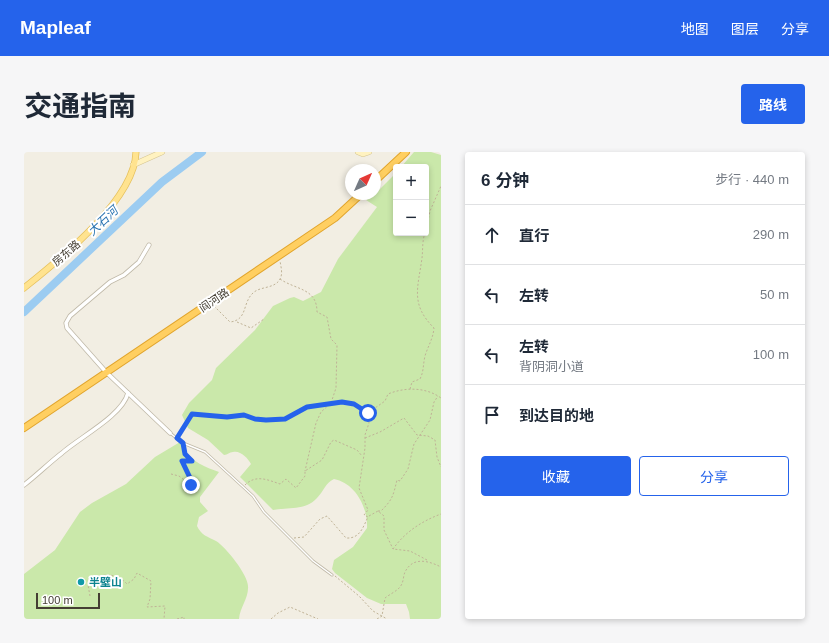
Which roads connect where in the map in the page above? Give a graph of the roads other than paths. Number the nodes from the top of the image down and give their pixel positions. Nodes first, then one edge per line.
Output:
1 (136, 152) edge
2 (162, 152) edge
3 (358, 152) edge
4 (369, 152) edge
5 (406, 152) edge
6 (133, 165) junction
7 (381, 175) edge
8 (354, 200) edge
9 (150, 245) dead end
10 (24, 288) edge
11 (106, 372) junction
12 (128, 393) junction
13 (24, 428) edge
14 (170, 433) joint
15 (24, 485) edge
16 (332, 575) road end

1 - 6 main road, 房东路
2 - 6 street
3 - 4 street
5 - 7 highway
6 - 10 main road, 房东路
8 - 11 highway, 阎河路
9 - 11 street
11 - 12 street
11 - 13 highway, 阎河路
12 - 14 street
12 - 15 street
14 - 16 lane

